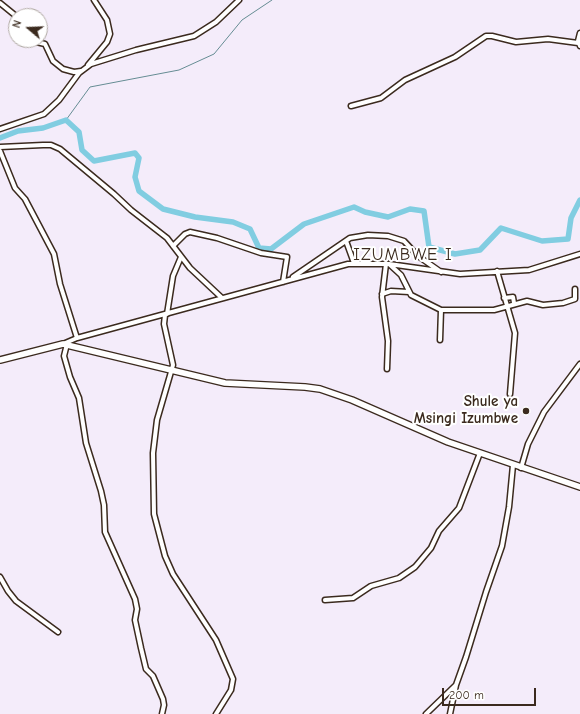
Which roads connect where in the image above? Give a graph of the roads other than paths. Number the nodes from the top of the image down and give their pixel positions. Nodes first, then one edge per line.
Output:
1 (94, 0) edge
2 (239, 0) edge
3 (0, 3) edge
4 (8, 10) edge
5 (580, 33) edge
6 (579, 45) edge
7 (47, 48) edge
8 (86, 67) junction
9 (82, 70) junction
10 (351, 106) dead end
11 (0, 129) edge
12 (0, 143) edge
13 (0, 147) edge
14 (7, 147) junction
15 (0, 151) edge
16 (346, 241) junction
17 (173, 246) junction
18 (580, 254) edge
19 (181, 257) junction
20 (354, 263) junction
21 (387, 264) junction
22 (497, 271) junction
23 (443, 273) junction
24 (290, 279) junction
25 (283, 282) junction
26 (575, 289) dead end
27 (409, 292) junction
28 (382, 294) junction
29 (222, 298) junction
30 (504, 298) junction
31 (514, 303) junction
32 (507, 306) junction
33 (441, 310) junction
34 (166, 314) junction
35 (77, 338) junction
36 (440, 340) dead end
37 (65, 344) junction
38 (0, 360) edge
39 (580, 364) edge
40 (387, 369) dead end
41 (172, 371) junction
42 (510, 394) dead end
43 (480, 454) junction
44 (513, 465) junction
45 (521, 468) junction
46 (580, 487) edge
47 (0, 577) edge
48 (325, 600) dead end
49 (58, 632) dead end
50 (456, 686) junction
51 (162, 714) edge
52 (216, 714) edge
53 (426, 714) edge
54 (450, 714) edge

1 - 8 street
2 - 8 street
3 - 4 street
5 - 6 street
6 - 10 street
7 - 9 street
8 - 9 street
9 - 11 street
12 - 14 street
13 - 14 street
14 - 17 street
15 - 35 street
16 - 20 street
16 - 23 street
16 - 24 street
17 - 19 street
17 - 25 street
18 - 22 street
19 - 29 street
19 - 34 street
20 - 21 street
20 - 24 street
21 - 23 street
21 - 27 street
21 - 28 street
22 - 23 street
22 - 30 street
24 - 25 street
25 - 29 street
26 - 31 street
27 - 28 street
27 - 33 street
28 - 40 street
29 - 34 street
30 - 31 street
30 - 32 street
31 - 32 street
32 - 33 street
32 - 42 street
33 - 36 street
34 - 35 street
34 - 41 street
35 - 37 street
37 - 38 main road
37 - 41 main road
37 - 51 street
39 - 45 street
41 - 43 main road
41 - 52 street
43 - 44 main road
43 - 48 street
44 - 45 main road
44 - 50 street
45 - 46 main road
47 - 49 street
50 - 53 street
50 - 54 street

